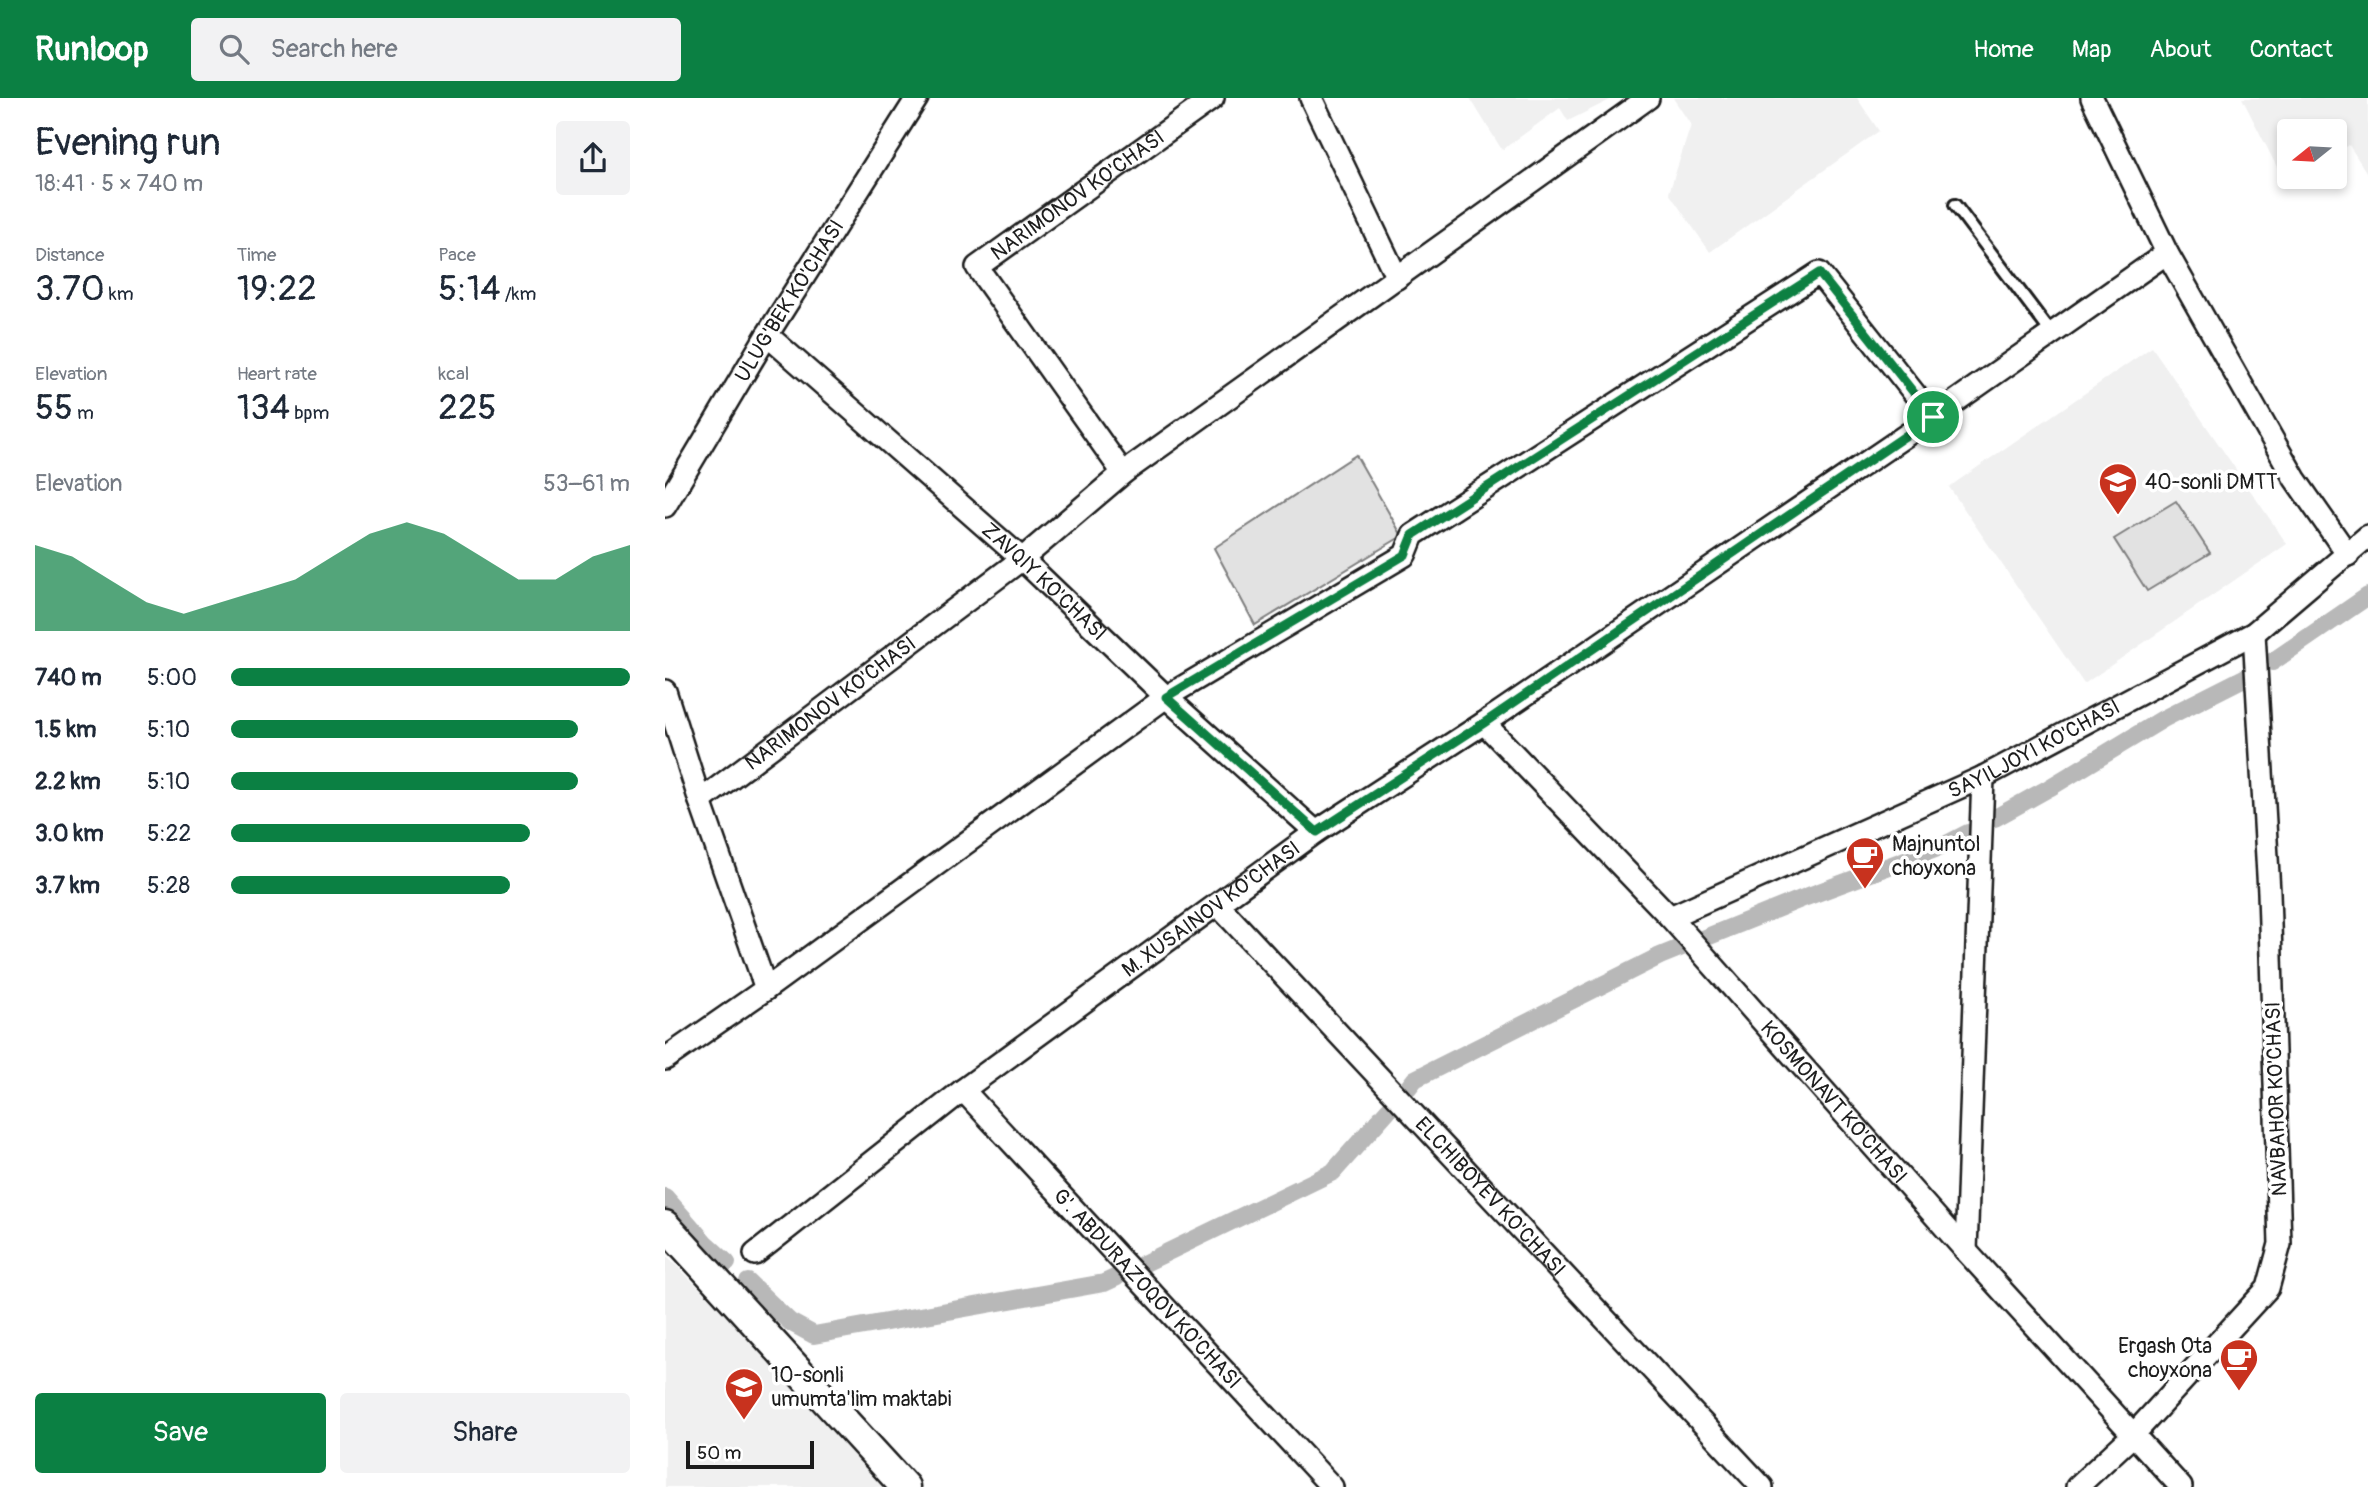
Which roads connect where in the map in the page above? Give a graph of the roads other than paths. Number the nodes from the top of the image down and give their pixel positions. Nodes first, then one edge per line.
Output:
1 (917, 98) edge
2 (1213, 98) edge
3 (1311, 98) edge
4 (1648, 98) edge
5 (2092, 98) edge
6 (1955, 205) dead end
7 (2167, 253) junction
8 (1397, 278) junction
9 (2052, 334) junction
10 (767, 335) junction
11 (1933, 417) junction
12 (1123, 473) junction
13 (665, 506) edge
14 (2368, 536) edge
15 (2348, 555) junction
16 (1022, 559) junction
17 (2254, 633) junction
18 (665, 691) edge
19 (1166, 697) junction
20 (1484, 723) junction
21 (1983, 778) junction
22 (700, 801) junction
23 (1317, 832) junction
24 (1218, 905) junction
25 (1671, 917) junction
26 (766, 989) junction
27 (665, 1059) edge
28 (963, 1090) junction
29 (665, 1225) edge
30 (1966, 1251) junction
31 (755, 1254) dead end
32 (2133, 1435) junction
33 (905, 1487) edge
34 (1332, 1487) edge
35 (1762, 1487) edge
36 (2077, 1487) edge
37 (2181, 1487) edge

1 - 10 street, ULUG'BEK KO'CHASI
2 - 12 street, NARIMONOV KO'CHASI
3 - 8 street
4 - 8 street, NARIMONOV KO'CHASI
5 - 7 street
6 - 9 lane
7 - 9 street, M. XUSAINOV KO'CHASI
7 - 15 street
8 - 12 street, NARIMONOV KO'CHASI
9 - 11 street, M. XUSAINOV KO'CHASI
10 - 13 street, ULUG'BEK KO'CHASI
10 - 16 street, ZAVQIY KO'CHASI
11 - 19 street
11 - 20 street, M. XUSAINOV KO'CHASI
12 - 16 street, NARIMONOV KO'CHASI
14 - 15 street, SAYILJOYI KO'CHASI
15 - 17 street, SAYILJOYI KO'CHASI
16 - 19 street, ZAVQIY KO'CHASI
16 - 22 street, NARIMONOV KO'CHASI
17 - 21 street, SAYILJOYI KO'CHASI
17 - 32 street, NAVBAHOR KO'CHASI
18 - 22 street
19 - 23 street, ZAVQIY KO'CHASI
19 - 26 street
20 - 23 street, M. XUSAINOV KO'CHASI
20 - 25 street, KOSMONAVT KO'CHASI
21 - 25 street, SAYILJOYI KO'CHASI
21 - 30 street
22 - 26 street
23 - 24 street, M. XUSAINOV KO'CHASI
24 - 28 street, M. XUSAINOV KO'CHASI
24 - 35 street, ELCHIBOYEV KO'CHASI
25 - 30 street, KOSMONAVT KO'CHASI
26 - 27 street
28 - 31 street, M. XUSAINOV KO'CHASI
28 - 34 street, G'. ABDURAZOQOV KO'CHASI
29 - 33 main road
30 - 32 street, KOSMONAVT KO'CHASI
32 - 36 street, NAVBAHOR KO'CHASI
32 - 37 street, KOSMONAVT KO'CHASI

